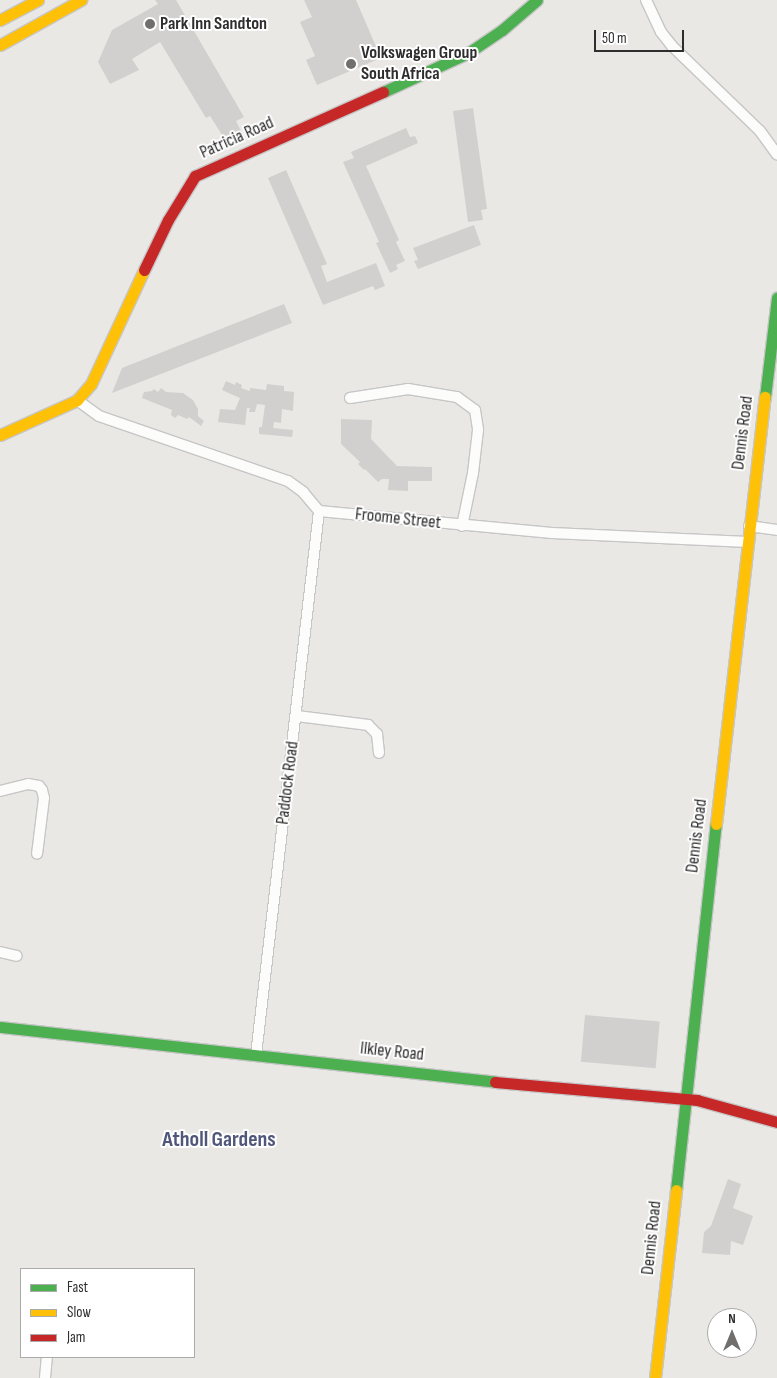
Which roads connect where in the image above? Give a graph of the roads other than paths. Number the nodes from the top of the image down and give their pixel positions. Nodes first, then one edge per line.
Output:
1 (38, 0) edge
2 (80, 0) edge
3 (537, 0) edge
4 (646, 0) edge
5 (0, 20) edge
6 (0, 45) edge
7 (777, 154) edge
8 (777, 298) edge
9 (350, 398) dead end
10 (76, 400) junction
11 (0, 435) edge
12 (319, 511) junction
13 (462, 526) junction
14 (749, 526) junction
15 (777, 530) edge
16 (748, 542) junction
17 (297, 716) junction
18 (379, 753) dead end
19 (0, 791) edge
20 (37, 854) dead end
21 (0, 952) edge
22 (16, 956) dead end
23 (0, 1027) edge
24 (256, 1055) junction
25 (685, 1099) junction
26 (777, 1122) edge
27 (47, 1358) edge
28 (45, 1378) edge
29 (655, 1378) edge

1 - 5 street
2 - 6 street
3 - 10 street, Patricia Road
4 - 7 street
8 - 14 street, Dennis Road
9 - 13 street
10 - 11 street, Patricia Road
10 - 12 street
12 - 13 street, Froome Street
12 - 17 street, Paddock Road
13 - 16 street, Froome Street
14 - 15 street
14 - 16 street, Dennis Road
16 - 25 street, Dennis Road
17 - 18 street
17 - 24 street, Paddock Road
19 - 20 street
21 - 22 street
23 - 24 street, Ilkley Road
24 - 25 street, Ilkley Road
25 - 26 street, Ilkley Road
25 - 29 street, Dennis Road
27 - 28 street

